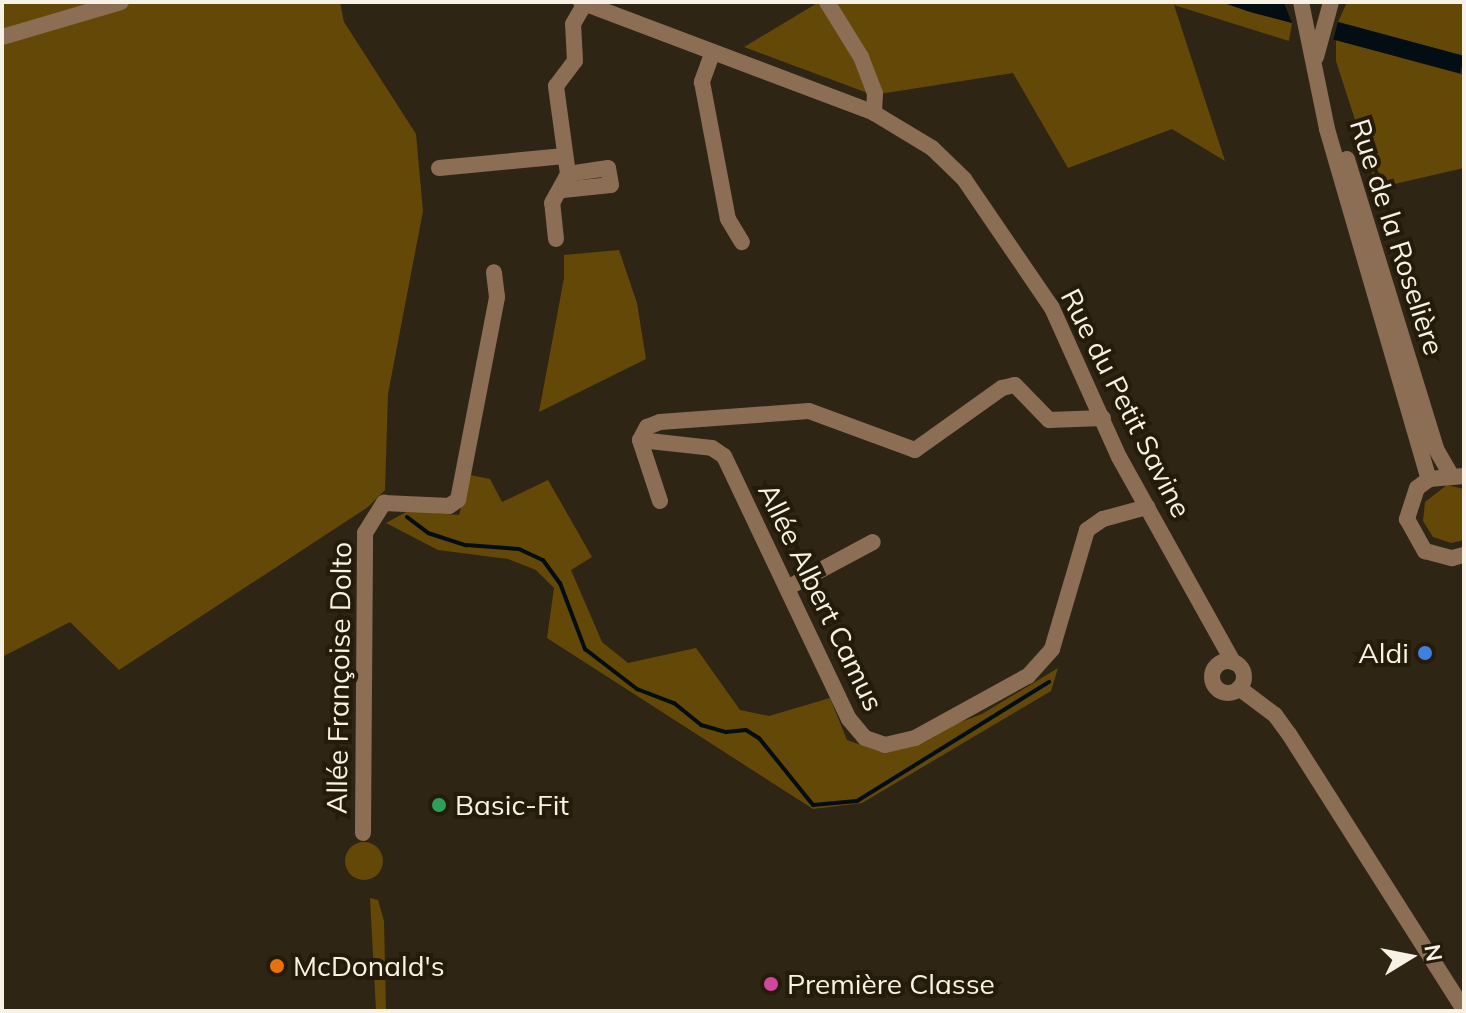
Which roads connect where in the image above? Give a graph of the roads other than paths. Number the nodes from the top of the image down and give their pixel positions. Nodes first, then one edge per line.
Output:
1 (121, 2) edge
2 (827, 2) edge
3 (1301, 2) edge
4 (1331, 2) edge
5 (583, 3) edge
6 (2, 37) edge
7 (712, 54) junction
8 (1315, 59) junction
9 (1325, 106) junction
10 (874, 113) junction
11 (564, 156) junction
12 (439, 168) dead end
13 (556, 239) dead end
14 (742, 242) dead end
15 (494, 272) dead end
16 (1103, 418) junction
17 (640, 440) junction
18 (1457, 475) edge
19 (1429, 479) junction
20 (660, 501) dead end
21 (1147, 507) junction
22 (873, 542) dead end
23 (1464, 555) edge
24 (789, 587) junction
25 (1225, 663) junction
26 (1239, 688) junction
27 (363, 833) dead end
28 (1464, 1010) edge

1 - 6 street
2 - 10 street
3 - 8 street, Rue de la Roselière
4 - 8 street, Rue de la Roselière
5 - 7 street, Rue du Petit Savine
5 - 11 street
7 - 10 street, Rue du Petit Savine
7 - 14 street
8 - 9 street, Rue de la Roselière
9 - 18 street, Rue de la Roselière
9 - 19 street, Rue de la Roselière
10 - 16 street, Rue du Petit Savine
11 - 12 street
11 - 13 street
15 - 27 street, Allée Françoise Dolto
16 - 17 street
16 - 21 street, Rue du Petit Savine
17 - 20 street
17 - 24 street, Allée Albert Camus
18 - 19 street
19 - 23 street
21 - 24 street, Allée Albert Camus
21 - 25 street, Rue du Petit Savine
22 - 24 street
25 - 26 street, Rue du Petit Savine
25 - 26 street, Rue du Petit Savine
26 - 28 street, Rue du Petit Savine

